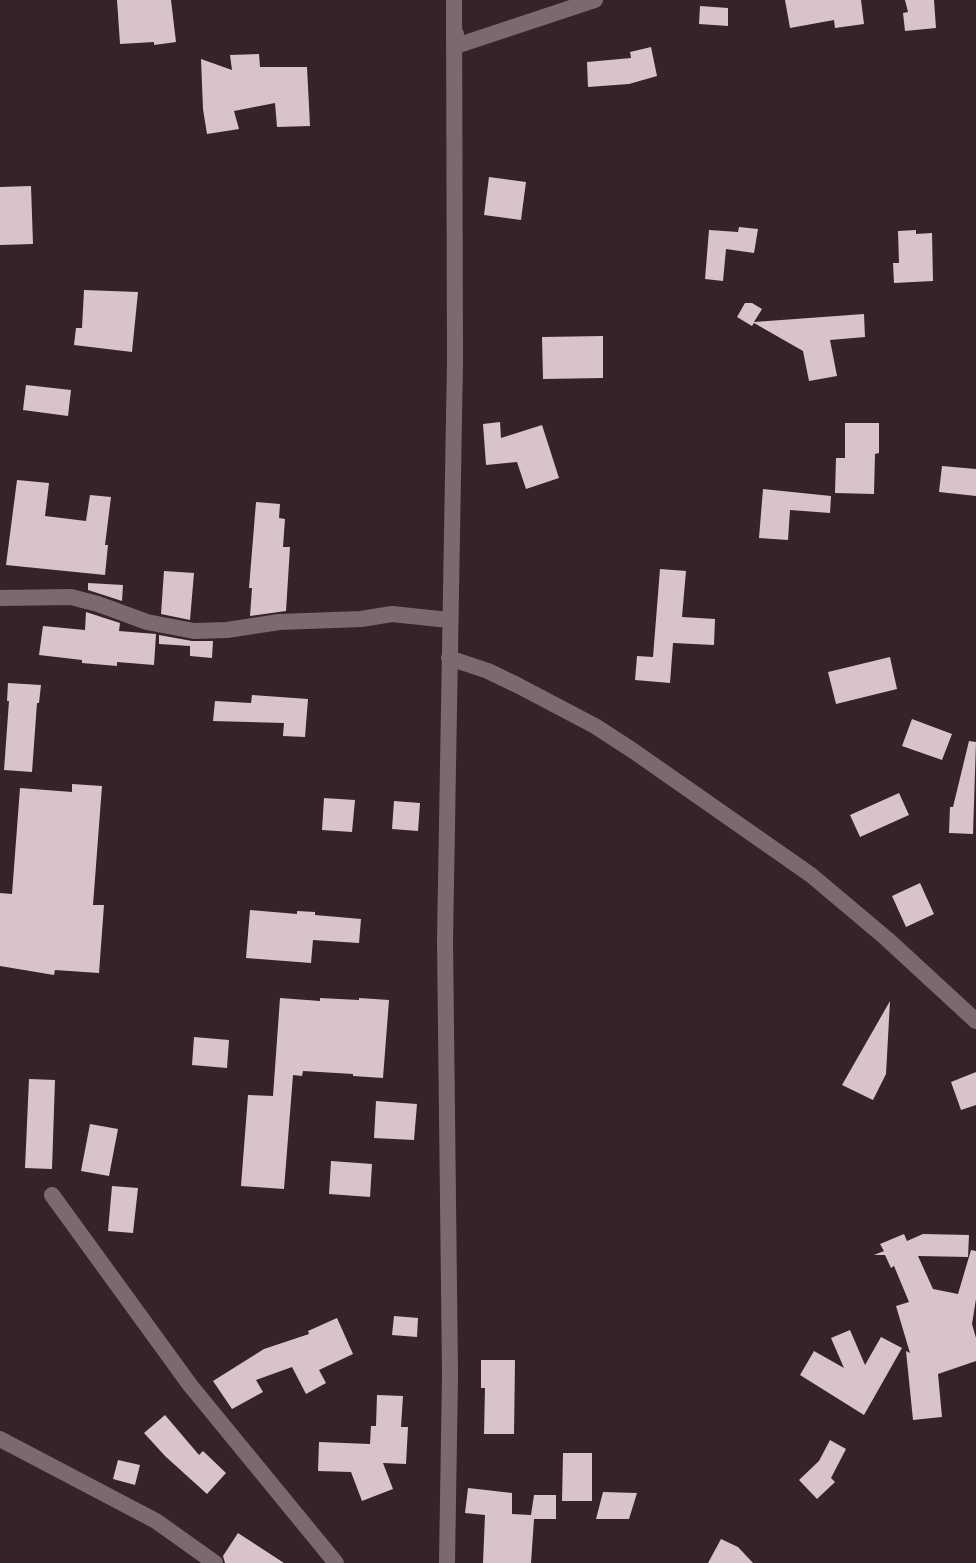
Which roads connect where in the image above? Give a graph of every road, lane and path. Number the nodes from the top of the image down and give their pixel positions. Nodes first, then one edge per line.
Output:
1 (455, 0) edge
2 (595, 0) edge
3 (0, 598) edge
4 (450, 620) junction
5 (449, 658) junction
6 (976, 1021) edge
7 (51, 1195) dead end
8 (0, 1439) edge
9 (330, 1561) edge
10 (215, 1563) edge
11 (447, 1563) edge

1 - 2 street
1 - 4 street
3 - 4 street
4 - 5 street
5 - 6 street
5 - 11 street
7 - 9 street
8 - 10 street

